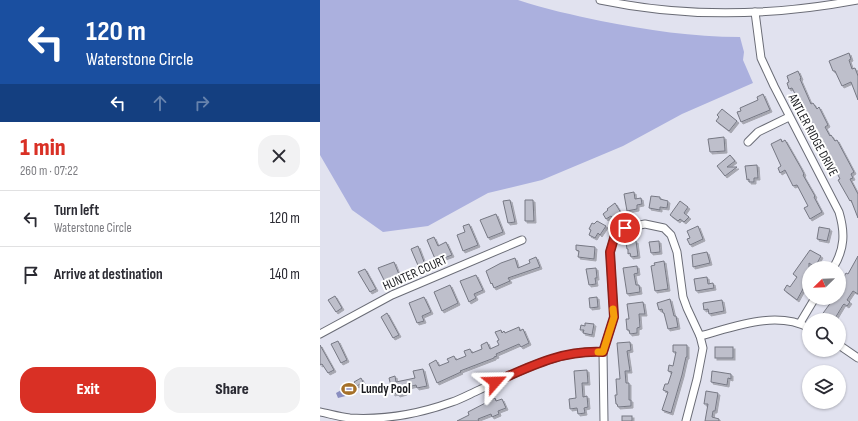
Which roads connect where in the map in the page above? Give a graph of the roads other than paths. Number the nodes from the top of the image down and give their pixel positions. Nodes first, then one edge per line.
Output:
1 (600, 0) edge
2 (858, 0) edge
3 (755, 12) junction
4 (789, 117) junction
5 (748, 142) dead end
6 (522, 240) dead end
7 (837, 261) edge
8 (811, 305) edge
9 (800, 323) joint
10 (320, 334) edge
11 (700, 336) junction
12 (846, 350) edge
13 (603, 352) junction
14 (858, 358) edge
15 (320, 412) edge
16 (604, 421) edge
17 (686, 421) edge

1 - 3 street
2 - 3 street
3 - 4 street, ANTLER RIDGE DRIVE
4 - 5 street
4 - 7 street, ANTLER RIDGE DRIVE
6 - 10 street, HUNTER COURT
8 - 9 street
9 - 11 street
11 - 13 street
11 - 17 street
12 - 14 street
13 - 15 street
13 - 16 street

